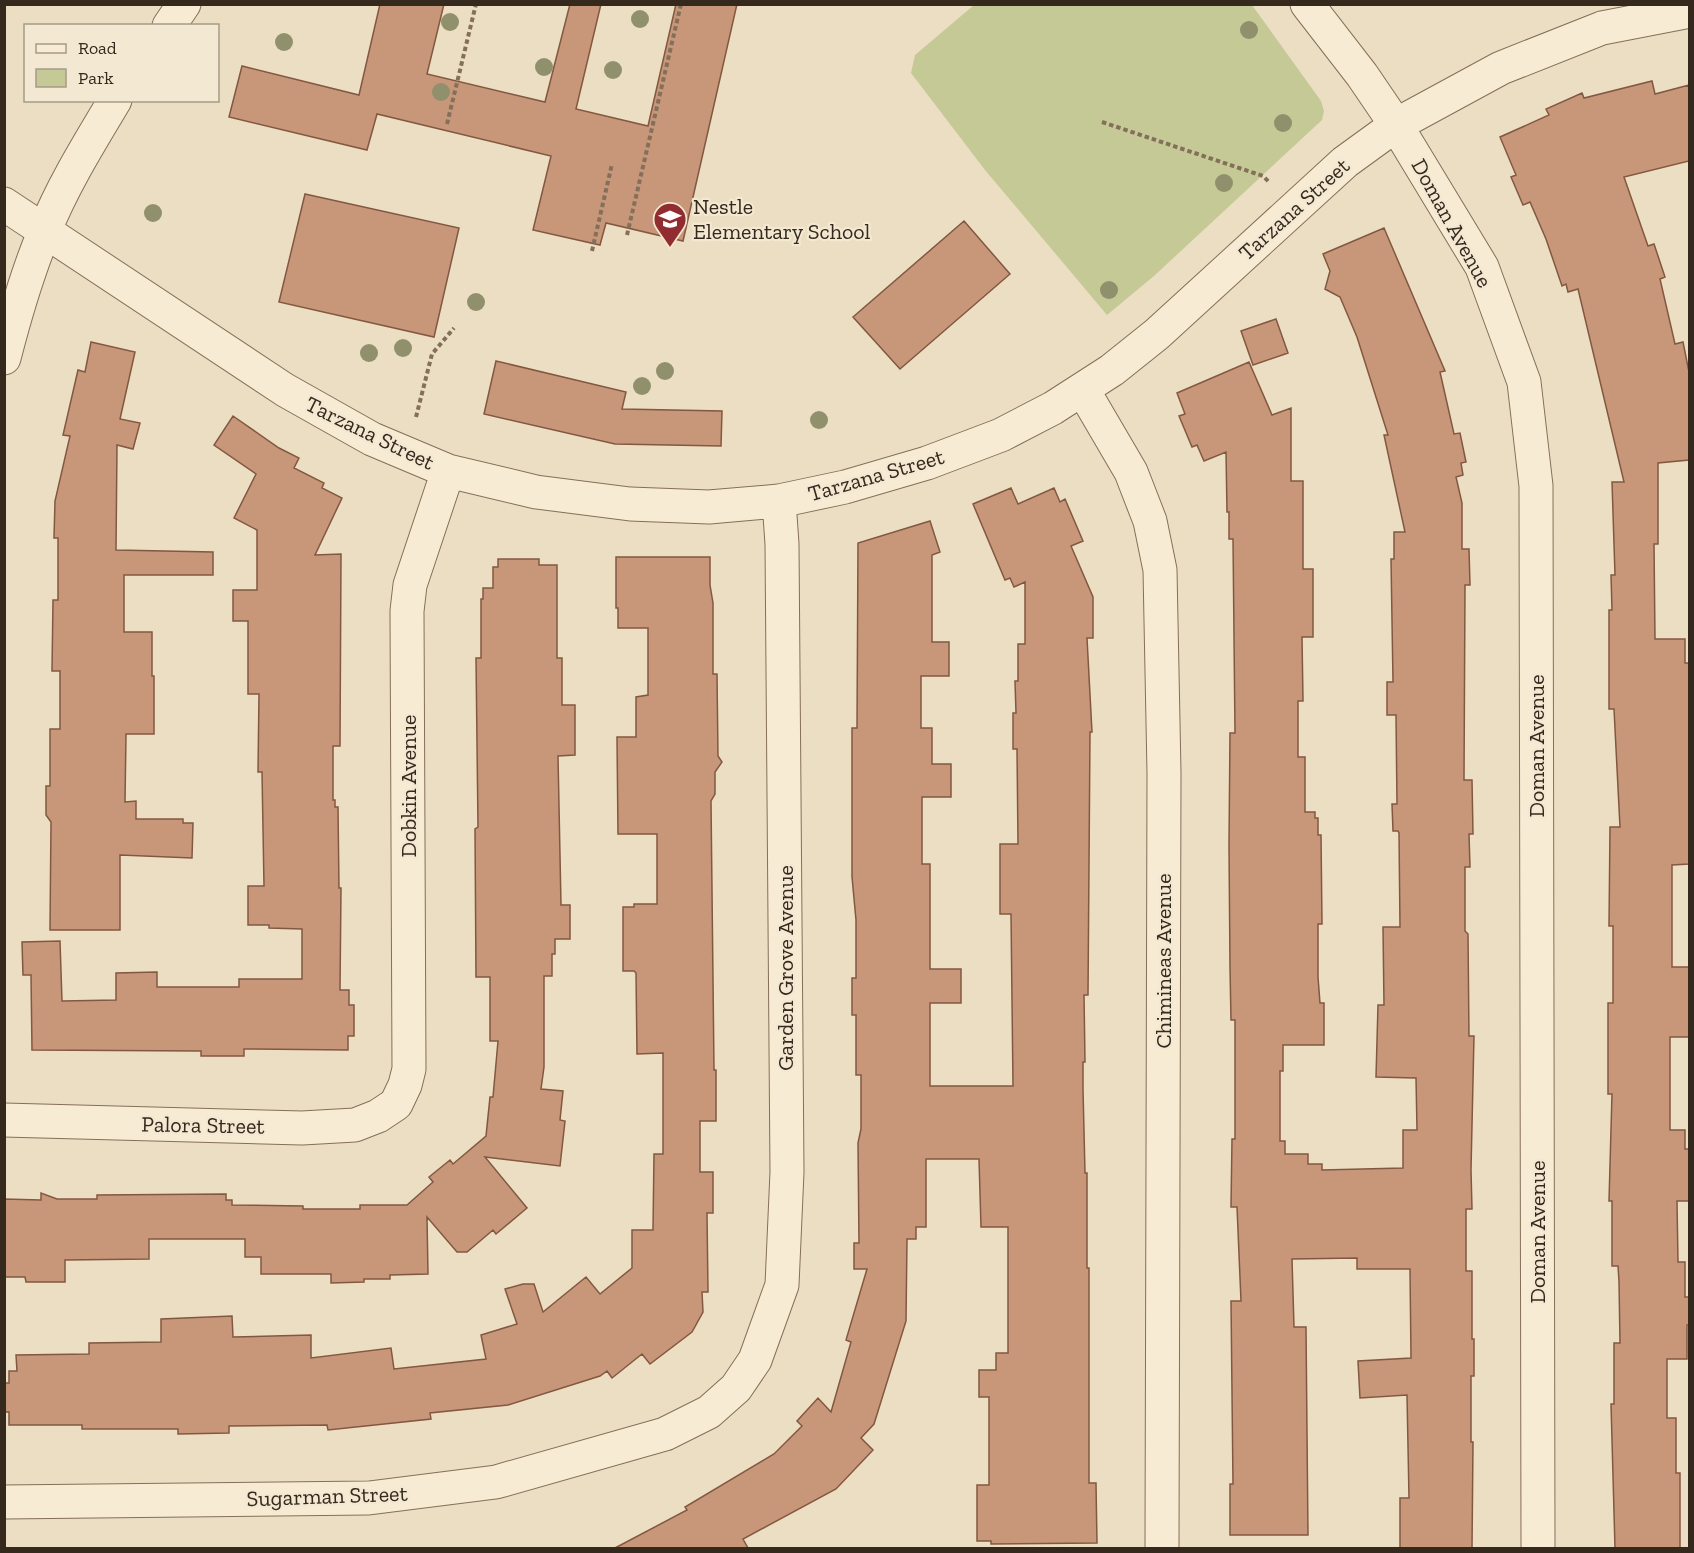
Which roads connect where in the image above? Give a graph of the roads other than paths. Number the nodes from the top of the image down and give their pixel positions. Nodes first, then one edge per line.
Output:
1 (184, 4) edge
2 (1307, 4) edge
3 (1689, 11) edge
4 (170, 24) edge
5 (115, 102) edge
6 (1396, 125) junction
7 (4, 204) edge
8 (45, 231) junction
9 (4, 358) edge
10 (1083, 390) junction
11 (448, 471) junction
12 (779, 501) junction
13 (396, 1104) joint
14 (4, 1120) edge
15 (709, 1412) joint
16 (4, 1502) edge
17 (1162, 1548) edge
18 (1538, 1548) edge

1 - 4 street
2 - 6 street, Doman Avenue
3 - 6 street, Tarzana Street
5 - 8 street
6 - 10 street, Tarzana Street
6 - 18 street, Doman Avenue
7 - 8 street, Tarzana Street
8 - 9 street
8 - 11 street, Tarzana Street
10 - 12 street, Tarzana Street
10 - 17 street, Chimineas Avenue
11 - 12 street, Tarzana Street
11 - 13 street, Dobkin Avenue
12 - 15 street, Garden Grove Avenue
13 - 14 street, Palora Street
15 - 16 street, Sugarman Street

